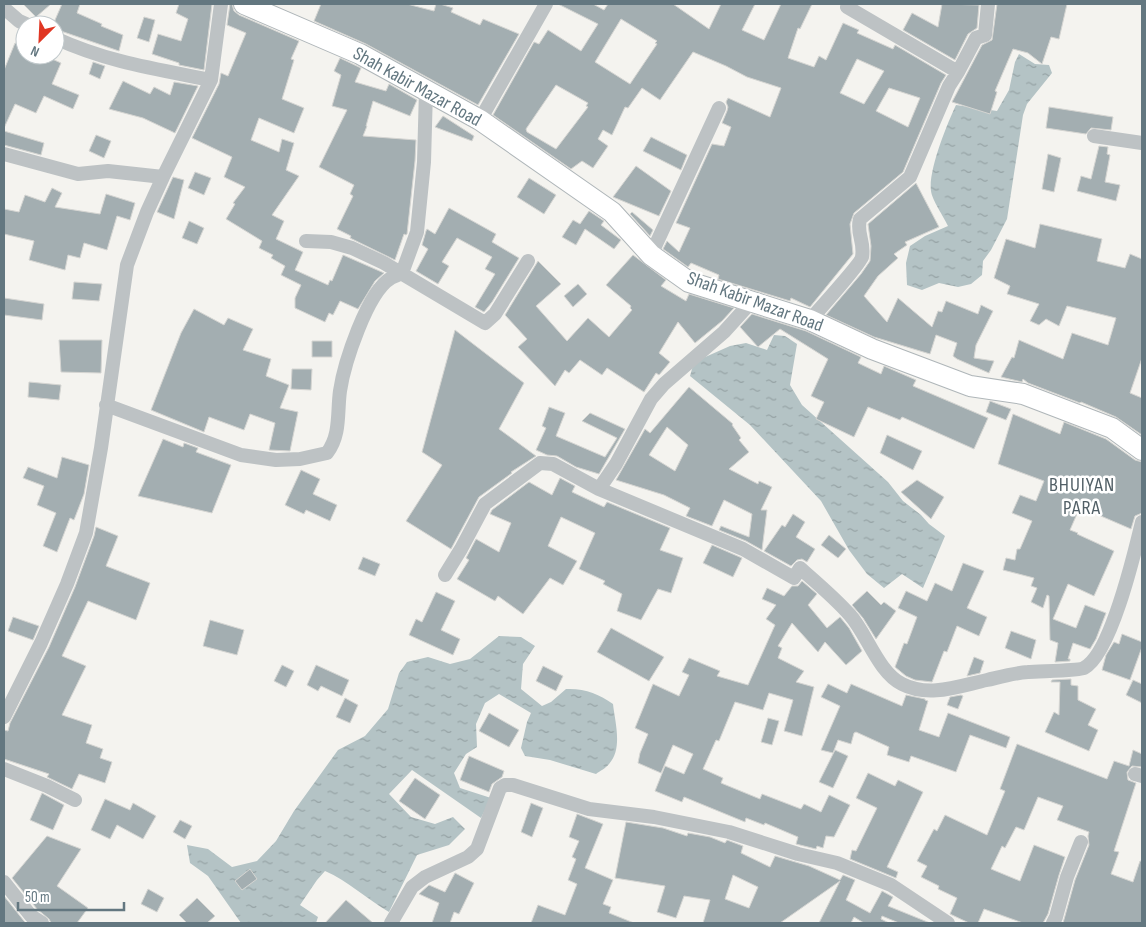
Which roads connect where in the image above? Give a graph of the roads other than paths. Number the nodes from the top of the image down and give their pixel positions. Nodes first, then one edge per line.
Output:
1 (221, 4) edge
2 (244, 4) edge
3 (546, 4) edge
4 (988, 4) edge
5 (847, 7) dead end
6 (4, 8) edge
7 (15, 18) edge
8 (65, 43) edge
9 (958, 72) junction
10 (212, 80) junction
11 (426, 90) junction
12 (719, 108) dead end
13 (480, 120) junction
14 (1094, 136) dead end
15 (1142, 143) edge
16 (4, 154) edge
17 (163, 177) junction
18 (306, 241) dead end
19 (652, 255) junction
20 (528, 261) dead end
21 (402, 274) junction
22 (752, 302) junction
23 (810, 320) junction
24 (106, 405) junction
25 (1142, 450) edge
26 (599, 490) junction
27 (1142, 522) edge
28 (445, 576) dead end
29 (4, 717) edge
30 (4, 769) edge
31 (75, 800) dead end
32 (1081, 842) dead end
33 (4, 882) edge
34 (42, 923) edge
35 (392, 923) edge
36 (948, 923) edge
37 (1053, 923) edge

1 - 10 street
2 - 11 street, Shah Kabir Mazar Road
3 - 13 street
4 - 9 street
5 - 9 street
6 - 7 street
8 - 10 street
9 - 23 street
10 - 17 street
11 - 13 street, Shah Kabir Mazar Road
11 - 21 street
12 - 19 street
13 - 19 street, Shah Kabir Mazar Road
14 - 15 street
16 - 17 street
17 - 24 street
18 - 21 street
19 - 22 street, Shah Kabir Mazar Road
20 - 21 street
21 - 24 street
22 - 23 street, Shah Kabir Mazar Road
22 - 26 street
23 - 25 street, Shah Kabir Mazar Road
24 - 29 street
26 - 27 street
26 - 28 street
30 - 31 street
32 - 37 street
33 - 34 street
35 - 36 street

